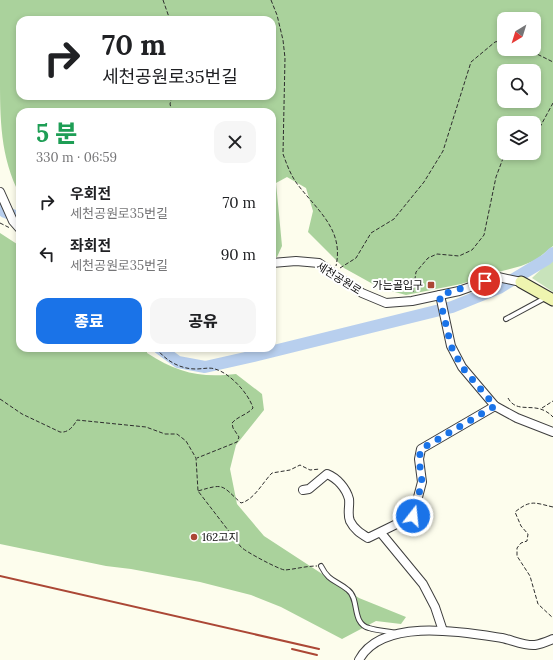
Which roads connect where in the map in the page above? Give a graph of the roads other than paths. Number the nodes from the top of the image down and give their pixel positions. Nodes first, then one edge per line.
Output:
1 (0, 192) edge
2 (16, 224) edge
3 (276, 263) edge
4 (521, 282) joint
5 (440, 298) junction
6 (550, 298) edge
7 (506, 319) dead end
8 (495, 406) junction
9 (553, 432) edge
10 (303, 490) dead end
11 (381, 533) junction
12 (321, 566) road end
13 (444, 631) junction
14 (399, 634) junction
15 (553, 639) edge
16 (360, 660) edge

1 - 2 street
3 - 5 street, 세천공원로
4 - 5 street, 세천공원로
4 - 6 street
5 - 8 street
6 - 7 lane
8 - 9 street
8 - 11 street
10 - 11 street
11 - 13 street
12 - 14 lane
13 - 14 street
13 - 15 street
14 - 16 street

